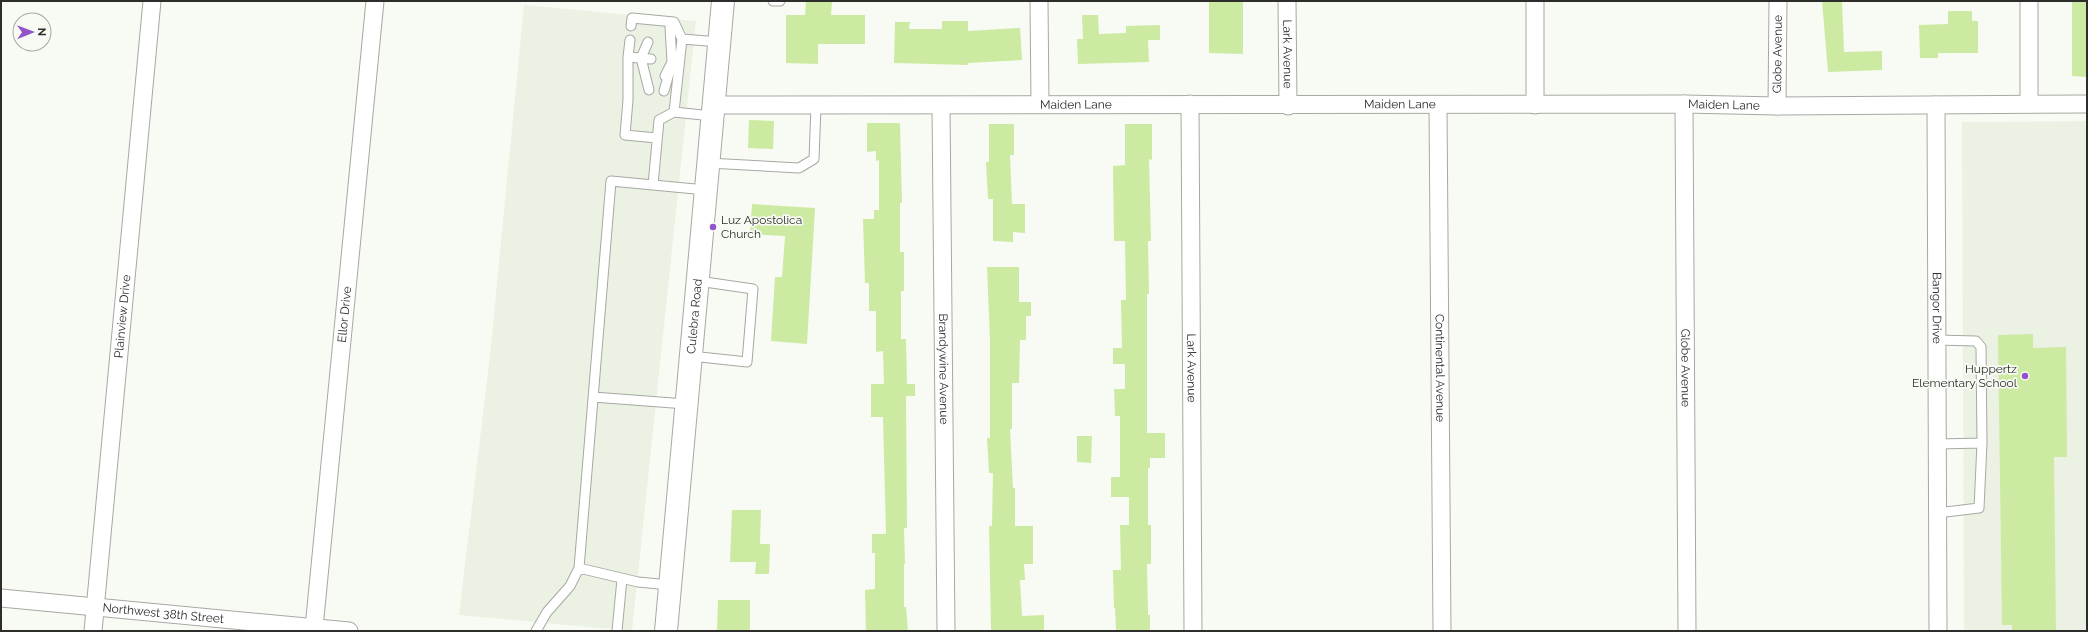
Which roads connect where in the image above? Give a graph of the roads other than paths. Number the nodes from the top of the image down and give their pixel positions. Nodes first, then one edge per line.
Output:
1 (152, 1) edge
2 (375, 1) edge
3 (723, 1) edge
4 (773, 1) edge
5 (780, 1) edge
6 (1039, 1) edge
7 (1287, 1) edge
8 (1535, 1) edge
9 (1778, 1) edge
10 (2029, 1) edge
11 (631, 26) dead end
12 (670, 27) dead end
13 (682, 39) junction
14 (630, 40) dead end
15 (720, 42) junction
16 (650, 43) dead end
17 (668, 45) dead end
18 (628, 57) junction
19 (641, 58) junction
20 (651, 59) dead end
21 (673, 62) junction
22 (650, 75) dead end
23 (664, 76) dead end
24 (649, 90) dead end
25 (664, 91) dead end
26 (1040, 104) junction
27 (1190, 104) junction
28 (1684, 104) junction
29 (2029, 104) junction
30 (2087, 104) edge
31 (1535, 105) junction
32 (1936, 105) junction
33 (816, 106) junction
34 (941, 106) junction
35 (1288, 106) junction
36 (1438, 106) junction
37 (1777, 106) junction
38 (713, 111) junction
39 (674, 112) junction
40 (657, 138) junction
41 (708, 163) junction
42 (653, 185) junction
43 (706, 190) junction
44 (698, 281) junction
45 (1936, 340) junction
46 (691, 356) junction
47 (593, 397) junction
48 (686, 404) junction
49 (1982, 443) junction
50 (1937, 444) junction
51 (1937, 513) junction
52 (579, 568) junction
53 (622, 579) junction
54 (670, 585) junction
55 (1, 598) edge
56 (96, 607) junction
57 (314, 628) junction
58 (93, 631) edge
59 (348, 631) edge
60 (536, 631) edge
61 (617, 631) edge
62 (666, 631) edge
63 (946, 631) edge
64 (1193, 631) edge
65 (1442, 631) edge
66 (1687, 631) edge
67 (1938, 631) edge

1 - 56 street, Plainview Drive
2 - 57 street, Ellor Drive
3 - 15 main road, Culebra Road
4 - 5 lane
6 - 26 street
7 - 35 street, Lark Avenue
8 - 31 street
9 - 37 street, Globe Avenue
10 - 29 street
11 - 13 lane
12 - 21 lane
13 - 15 lane
13 - 21 lane
14 - 18 lane
15 - 38 main road, Culebra Road
16 - 19 lane
17 - 21 lane
18 - 19 lane
18 - 40 lane
19 - 20 lane
19 - 22 lane
19 - 24 lane
21 - 23 lane
21 - 25 lane
21 - 39 lane
26 - 27 street, Maiden Lane
26 - 34 street, Maiden Lane
27 - 35 street, Maiden Lane
27 - 64 street, Lark Avenue
28 - 31 street, Maiden Lane
28 - 37 street, Maiden Lane
28 - 66 street, Globe Avenue
29 - 30 street, Maiden Lane
29 - 32 street, Maiden Lane
31 - 36 street, Maiden Lane
32 - 37 street, Maiden Lane
32 - 45 street, Bangor Drive
33 - 34 street, Maiden Lane
33 - 38 street, Maiden Lane
33 - 41 lane
34 - 63 street, Brandywine Avenue
35 - 36 street, Maiden Lane
36 - 65 street, Continental Avenue
38 - 39 lane
38 - 41 main road, Culebra Road
39 - 40 lane
40 - 42 lane
41 - 43 main road, Culebra Road
42 - 43 lane
42 - 47 lane
43 - 44 main road, Culebra Road
44 - 46 main road, Culebra Road
44 - 46 lane
45 - 49 lane
45 - 50 street, Bangor Drive
46 - 48 main road, Culebra Road
47 - 48 lane
47 - 52 lane
48 - 54 main road, Culebra Road
49 - 50 lane
49 - 51 lane
50 - 51 street, Bangor Drive
51 - 67 street, Bangor Drive
52 - 53 lane
52 - 60 lane
53 - 54 lane
53 - 61 lane
54 - 62 main road, Culebra Road
55 - 56 street, Northwest 38th Street
56 - 57 street, Northwest 38th Street
56 - 58 street, Plainview Drive
57 - 59 street, Northwest 38th Street

